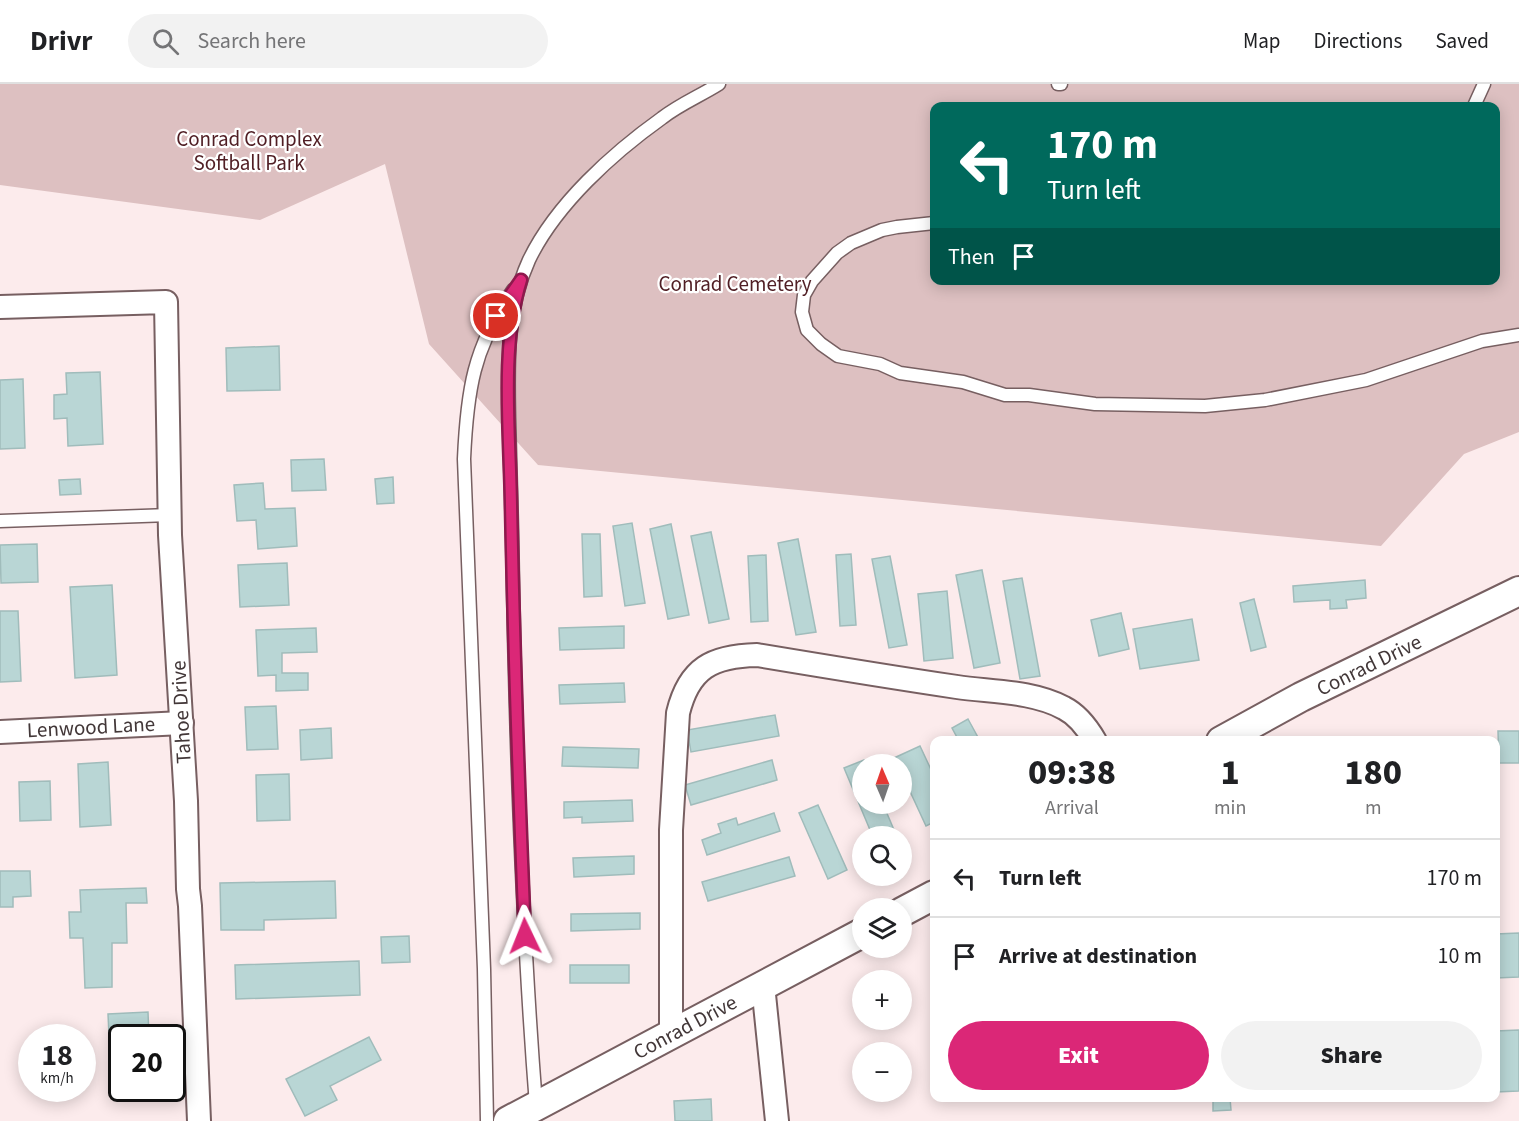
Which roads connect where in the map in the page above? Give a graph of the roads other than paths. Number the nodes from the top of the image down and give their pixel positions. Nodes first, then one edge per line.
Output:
1 (720, 84) edge
2 (1484, 84) edge
3 (1476, 102) edge
4 (930, 224) edge
5 (521, 280) junction
6 (0, 307) edge
7 (1519, 335) edge
8 (170, 515) junction
9 (0, 521) edge
10 (1519, 591) edge
11 (182, 723) junction
12 (0, 732) edge
13 (1092, 736) edge
14 (1230, 736) edge
15 (930, 897) edge
16 (912, 907) edge
17 (852, 938) edge
18 (763, 985) junction
19 (672, 1034) junction
20 (537, 1106) junction
21 (199, 1121) edge
22 (487, 1121) edge
23 (508, 1121) edge
24 (777, 1121) edge

1 - 5 lane
2 - 3 lane
4 - 7 lane
5 - 20 lane
5 - 22 lane
6 - 8 street, Tahoe Drive
8 - 9 lane
8 - 11 street, Tahoe Drive
10 - 14 street, Conrad Drive
11 - 12 street, Lenwood Lane
11 - 21 street, Tahoe Drive
13 - 19 street
15 - 16 street
17 - 18 street, Conrad Drive
18 - 19 street, Conrad Drive
18 - 24 street
19 - 20 street, Conrad Drive
20 - 23 street, Conrad Drive

